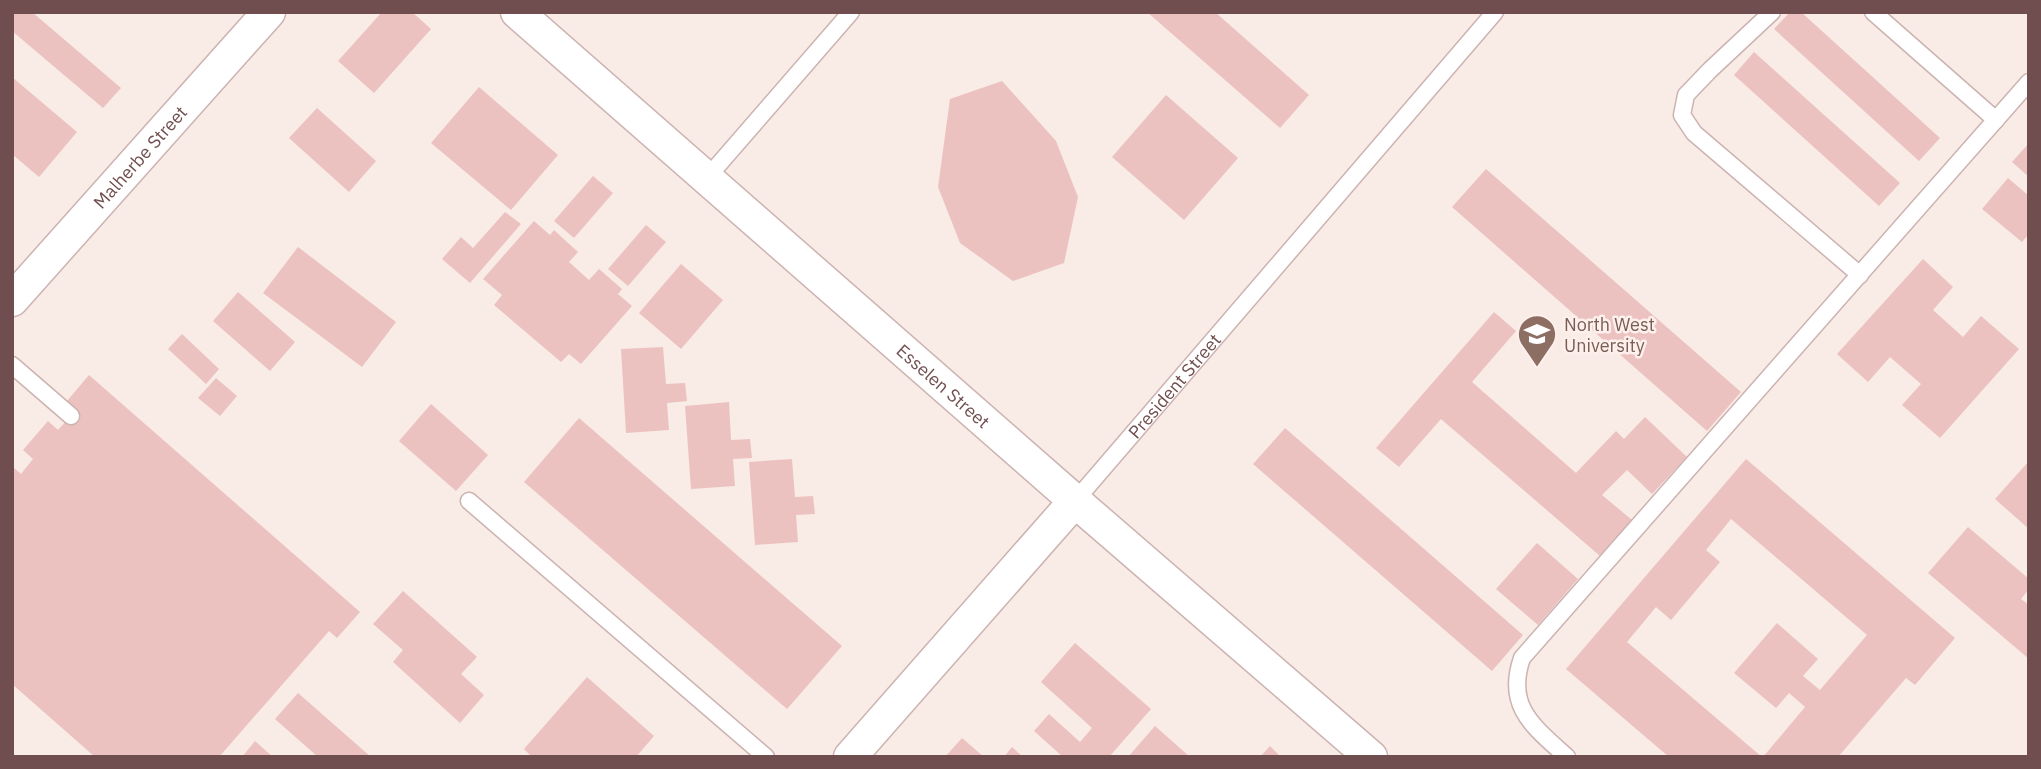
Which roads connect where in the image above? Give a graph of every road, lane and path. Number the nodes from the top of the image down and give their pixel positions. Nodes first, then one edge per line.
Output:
1 (268, 12) edge
2 (517, 12) edge
3 (851, 12) edge
4 (1495, 12) edge
5 (1772, 12) edge
6 (1873, 12) edge
7 (2029, 82) edge
8 (1996, 120) junction
9 (706, 179) junction
10 (1860, 275) junction
11 (12, 300) edge
12 (12, 365) edge
13 (71, 416) dead end
14 (468, 501) dead end
15 (1075, 501) junction
16 (766, 757) edge
17 (850, 757) edge
18 (1371, 757) edge
19 (1567, 757) edge

1 - 11 street, Malherbe Street
2 - 9 street, Esselen Street
3 - 9 lane
4 - 15 lane, President Street
5 - 10 lane
6 - 8 lane
7 - 8 lane
8 - 10 lane
9 - 15 street, Esselen Street
10 - 19 lane
12 - 13 lane
14 - 16 lane
15 - 17 street, President Street
15 - 18 street, Esselen Street

